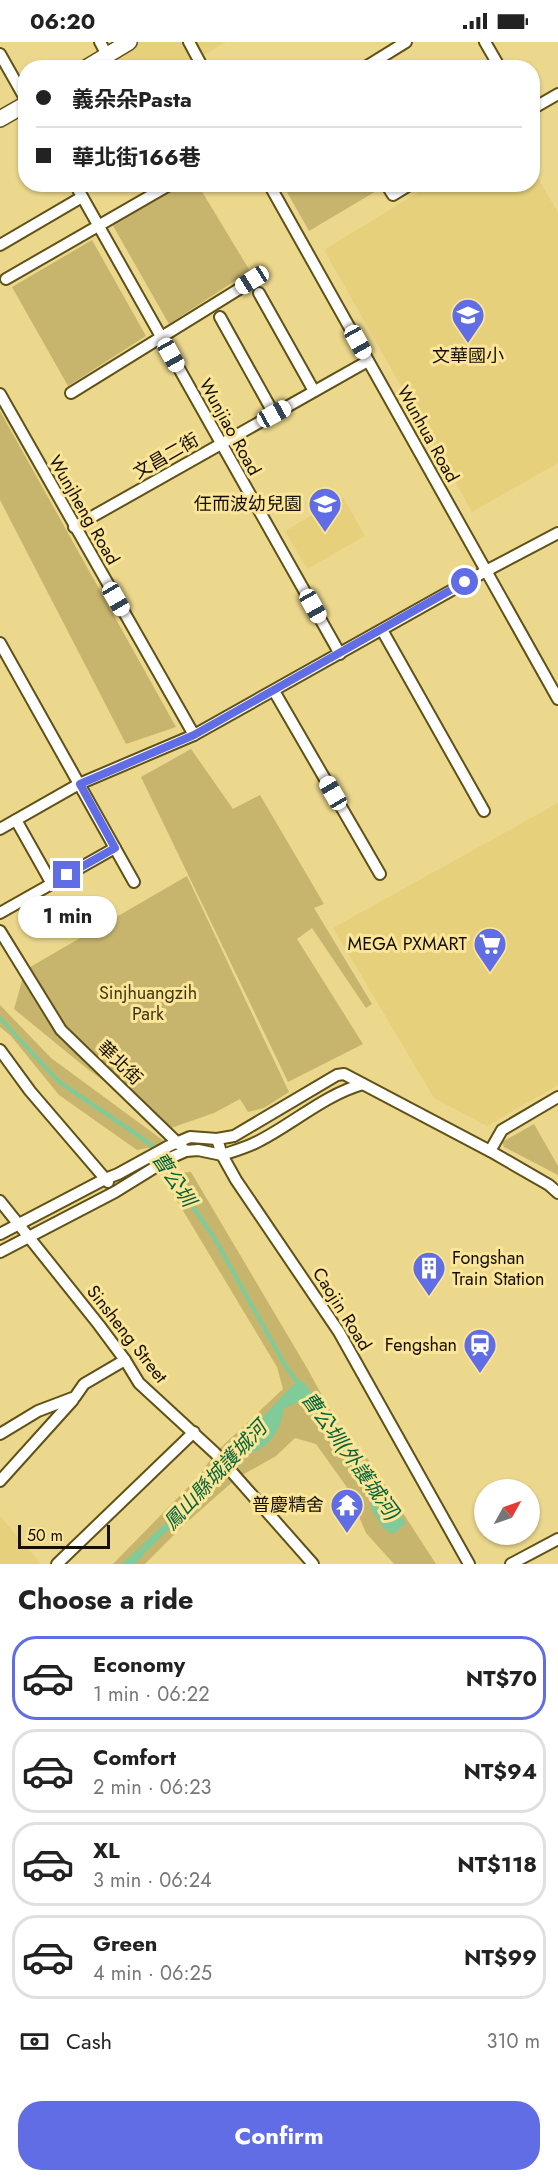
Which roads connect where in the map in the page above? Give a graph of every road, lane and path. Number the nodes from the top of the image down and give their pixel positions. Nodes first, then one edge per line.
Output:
1 (129, 42) edge
2 (189, 42) edge
3 (406, 42) edge
4 (485, 42) edge
5 (104, 48) edge
6 (0, 54) edge
7 (93, 60) edge
8 (199, 60) edge
9 (377, 60) edge
10 (495, 60) edge
11 (18, 87) edge
12 (558, 94) edge
13 (540, 105) edge
14 (18, 107) edge
15 (0, 119) edge
16 (79, 192) edge
17 (157, 192) edge
18 (273, 192) edge
19 (82, 197) junction
20 (98, 226) junction
21 (0, 244) edge
22 (6, 279) dead end
23 (252, 280) dead end
24 (259, 293) dead end
25 (220, 317) dead end
26 (161, 337) junction
27 (368, 361) junction
28 (314, 392) junction
29 (71, 393) dead end
30 (0, 394) edge
31 (274, 414) junction
32 (221, 444) junction
33 (74, 527) junction
34 (558, 533) edge
35 (486, 571) junction
36 (382, 630) junction
37 (0, 643) edge
38 (340, 654) junction
39 (274, 691) junction
40 (558, 699) edge
41 (194, 735) junction
42 (80, 784) junction
43 (484, 811) dead end
44 (16, 820) junction
45 (0, 829) edge
46 (115, 848) junction
47 (380, 874) dead end
48 (134, 882) dead end
49 (52, 884) junction
50 (0, 913) edge
51 (0, 931) edge
52 (0, 1050) edge
53 (363, 1084) junction
54 (558, 1097) edge
55 (217, 1139) junction
56 (173, 1143) junction
57 (490, 1151) junction
58 (182, 1153) junction
59 (222, 1155) junction
60 (105, 1179) junction
61 (115, 1192) junction
62 (558, 1193) edge
63 (0, 1201) edge
64 (18, 1224) junction
65 (0, 1234) edge
66 (29, 1237) junction
67 (0, 1252) edge
68 (125, 1360) junction
69 (75, 1397) junction
70 (194, 1432) junction
71 (0, 1434) edge
72 (0, 1481) edge
73 (558, 1539) edge
74 (57, 1564) edge
75 (313, 1564) edge
76 (469, 1564) edge
77 (511, 1564) edge

1 - 5 street
2 - 8 street
3 - 9 street
4 - 10 street
5 - 7 street
6 - 11 street
12 - 13 street
14 - 15 street
16 - 19 street, Wunjiao Road
17 - 20 street
18 - 27 street, Wunhua Road
19 - 20 street, Wunjiao Road
19 - 21 street
20 - 22 street
20 - 26 street, Wunjiao Road
23 - 26 street
24 - 28 street
25 - 31 street
26 - 29 street
26 - 32 street, Wunjiao Road
27 - 28 street, 文昌二街
27 - 35 street, Wunhua Road
28 - 31 street, 文昌二街
30 - 33 street, Wunjheng Road
31 - 32 street, 文昌二街
32 - 33 street, 文昌二街
32 - 38 street, Wunjiao Road
33 - 41 street, Wunjheng Road
34 - 35 street
35 - 36 street
35 - 40 street, Wunhua Road
36 - 38 street
36 - 43 street
37 - 42 street
38 - 39 street
39 - 41 street
39 - 47 street
41 - 42 street
42 - 44 street
42 - 46 street
44 - 45 street
44 - 49 street
46 - 48 street
46 - 49 street
49 - 50 street
51 - 56 street, 華北街
52 - 60 street
53 - 55 street
53 - 57 street
53 - 59 street
54 - 57 street
55 - 56 street
55 - 59 street, Caojin Road
56 - 58 street, 華北街
56 - 60 street
57 - 62 street
58 - 59 street
58 - 61 street
59 - 76 street, Caojin Road
60 - 61 street
60 - 64 street
61 - 66 street
63 - 64 street, Sinsheng Street
64 - 65 street
64 - 66 street, Sinsheng Street
66 - 67 street
66 - 68 street, Sinsheng Street
68 - 69 street
68 - 70 street, Sinsheng Street
69 - 71 street
69 - 72 street
70 - 74 street
70 - 75 street, Sinsheng Street
73 - 77 street

